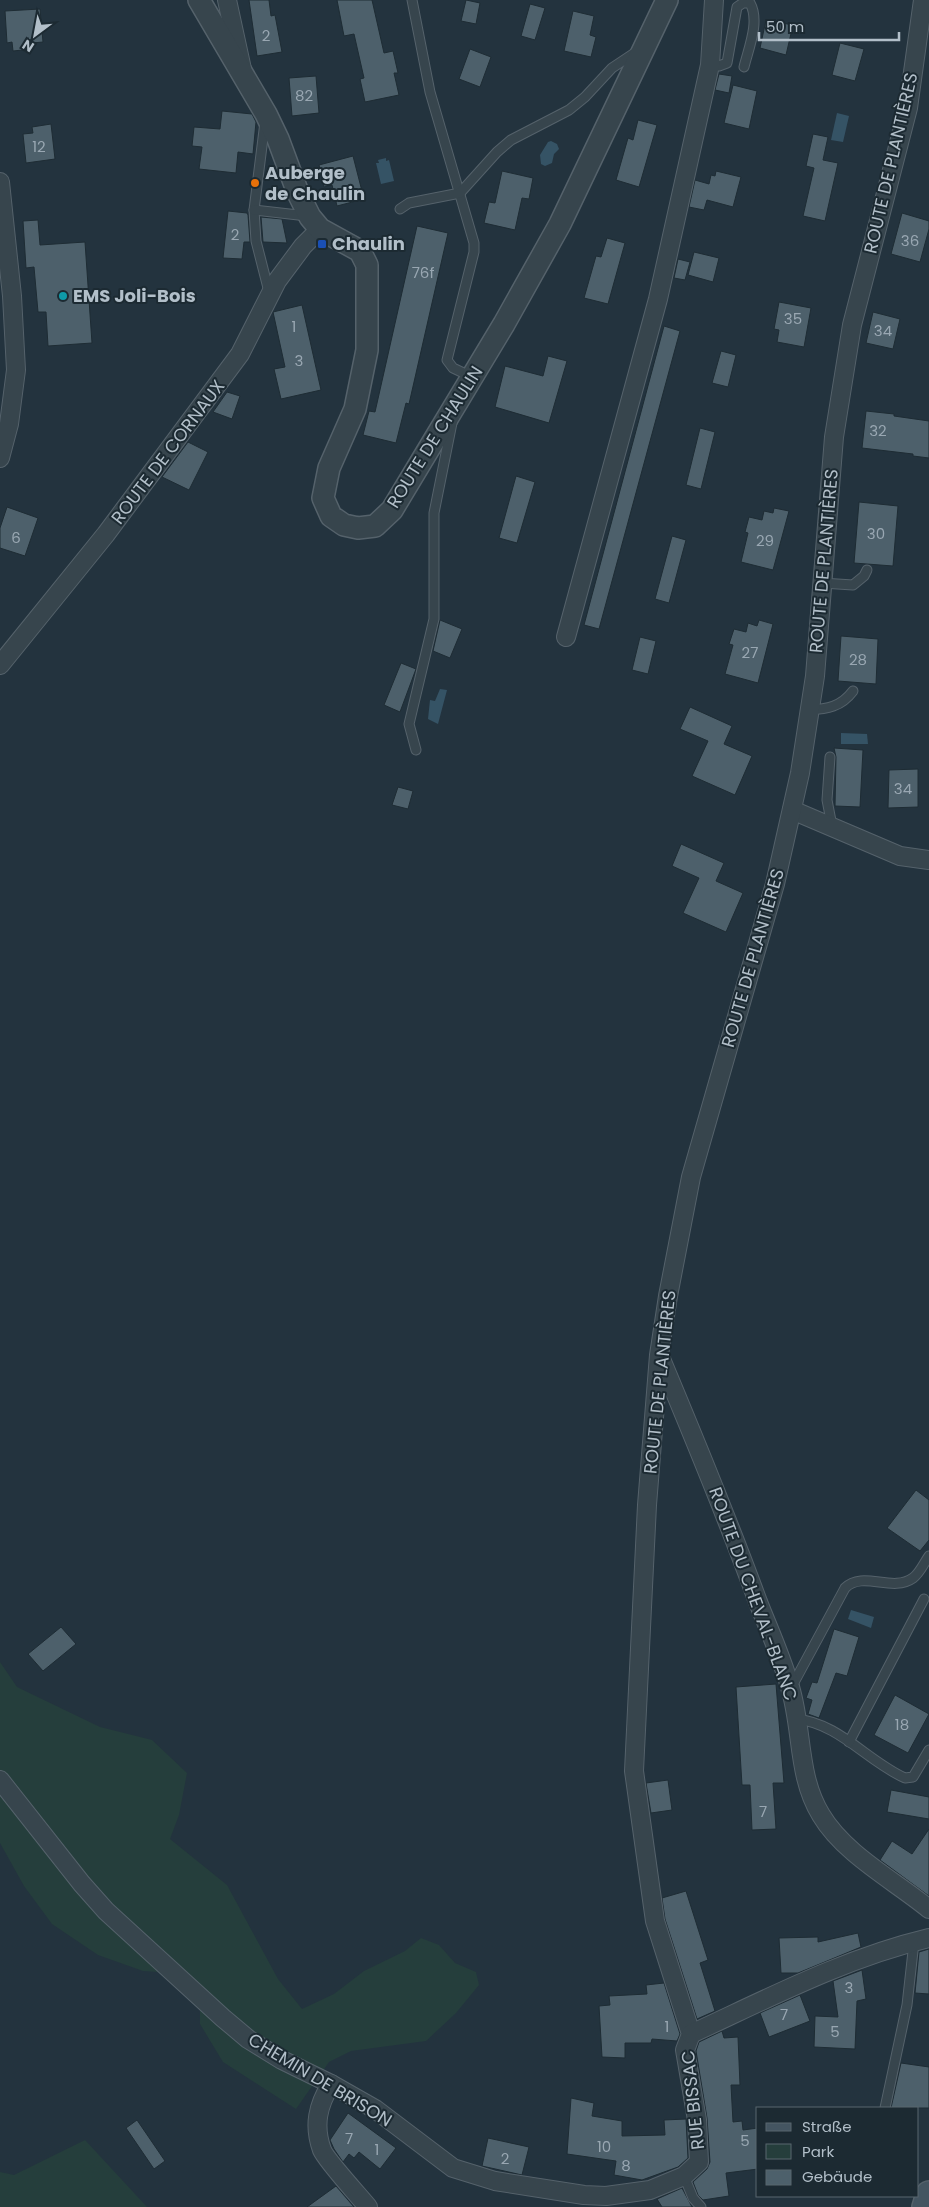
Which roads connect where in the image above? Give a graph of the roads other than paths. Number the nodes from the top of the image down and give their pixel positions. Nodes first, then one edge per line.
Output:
1 (199, 0) edge
2 (227, 0) edge
3 (412, 0) edge
4 (667, 0) edge
5 (714, 0) edge
6 (923, 0) edge
7 (645, 46) junction
8 (710, 65) junction
9 (744, 66) dead end
10 (242, 74) junction
11 (266, 114) junction
12 (0, 182) edge
13 (460, 193) junction
14 (400, 208) dead end
15 (254, 210) junction
16 (315, 223) junction
17 (270, 294) junction
18 (472, 378) junction
19 (455, 406) junction
20 (0, 458) edge
21 (867, 570) dead end
22 (822, 583) junction
23 (566, 638) dead end
24 (0, 665) edge
25 (853, 692) dead end
26 (809, 710) junction
27 (416, 750) dead end
28 (830, 757) dead end
29 (792, 810) junction
30 (832, 826) junction
31 (929, 860) edge
32 (659, 1355) junction
33 (929, 1556) edge
34 (924, 1599) dead end
35 (791, 1688) junction
36 (796, 1719) junction
37 (849, 1742) junction
38 (929, 1750) edge
39 (0, 1780) edge
40 (929, 1909) edge
41 (655, 1921) joint
42 (922, 1940) edge
43 (690, 2034) junction
44 (331, 2084) junction
45 (884, 2107) edge
46 (684, 2176) junction
47 (929, 2194) edge
48 (584, 2196) joint
49 (368, 2207) edge
50 (701, 2207) edge
51 (925, 2207) edge

1 - 10 street
2 - 10 street
3 - 13 lane
4 - 7 street, ROUTE DE CHAULIN
5 - 8 street
6 - 22 street, ROUTE DE PLANTIÈRES
7 - 13 lane
7 - 18 street, ROUTE DE CHAULIN
8 - 9 lane
8 - 23 street
10 - 11 street
11 - 15 lane
11 - 16 street
12 - 20 street
13 - 14 lane
13 - 18 lane
15 - 16 lane
15 - 17 lane
16 - 17 street, ROUTE DE CORNAUX
16 - 19 street, ROUTE DE CHAULIN
17 - 24 street, ROUTE DE CORNAUX
18 - 19 street, ROUTE DE CHAULIN
19 - 27 lane
21 - 22 lane
22 - 26 street, ROUTE DE PLANTIÈRES
25 - 26 lane
26 - 29 street, ROUTE DE PLANTIÈRES
28 - 30 lane
29 - 30 street
29 - 32 street, ROUTE DE PLANTIÈRES
30 - 31 street
32 - 35 street, ROUTE DU CHEVAL-BLANC
32 - 41 street, ROUTE DE PLANTIÈRES
33 - 35 lane
34 - 37 lane
35 - 36 street, ROUTE DU CHEVAL-BLANC
36 - 37 lane
36 - 40 street, ROUTE DU CHEVAL-BLANC
37 - 38 lane
39 - 44 street, CHEMIN DE BRISON
41 - 43 street, RUE BISSAC
42 - 43 street
42 - 45 lane
43 - 46 street, RUE BISSAC
44 - 48 street, CHEMIN DE BRISON
44 - 49 street
46 - 48 street, RUE BISSAC
46 - 50 lane
47 - 51 main road

